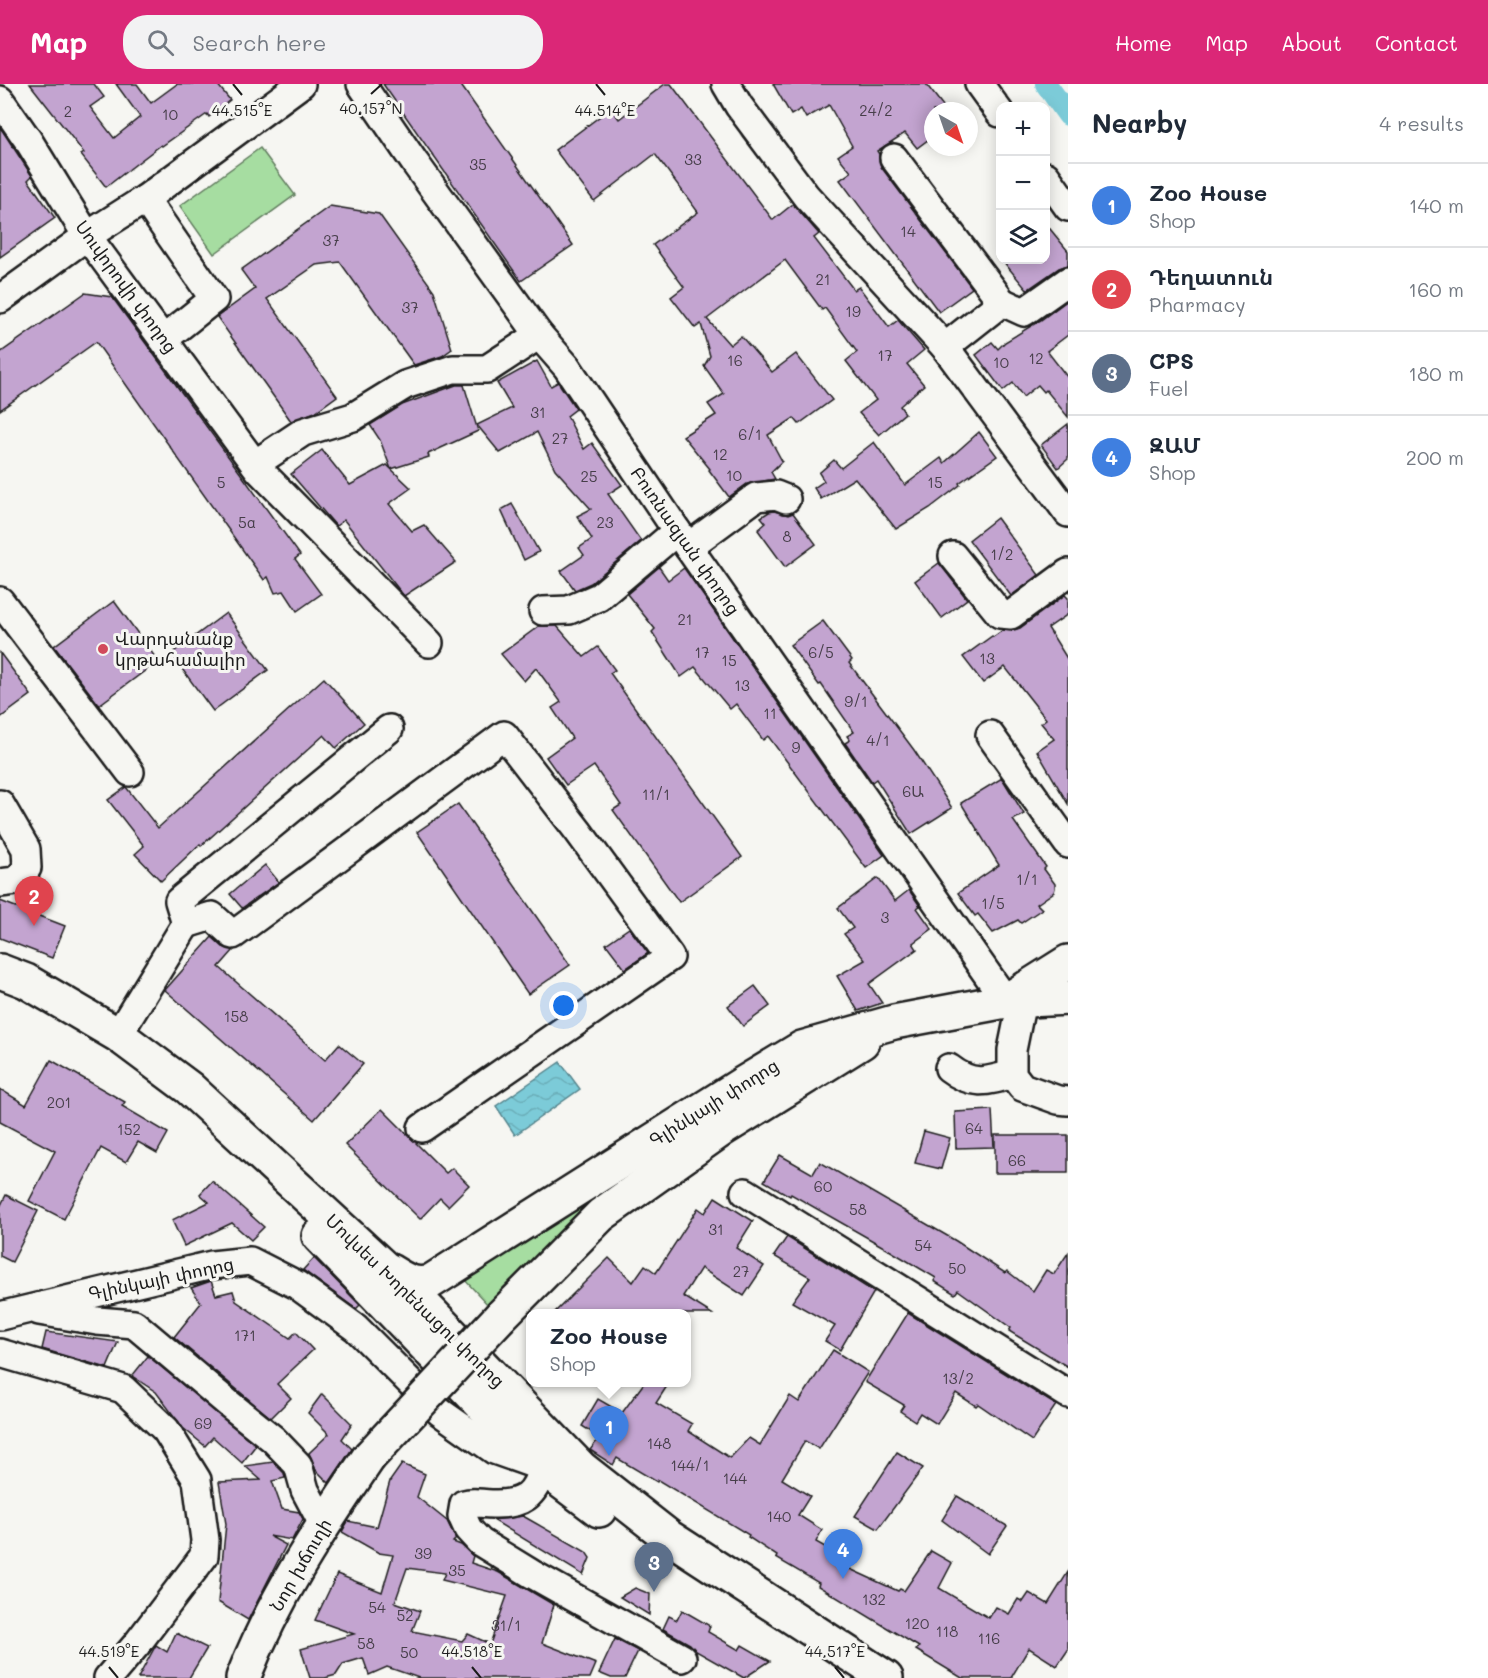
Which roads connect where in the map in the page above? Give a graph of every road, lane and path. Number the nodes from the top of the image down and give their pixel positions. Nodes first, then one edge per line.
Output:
1 (301, 84) edge
2 (361, 84) edge
3 (726, 84) edge
4 (979, 84) edge
5 (0, 100) edge
6 (996, 107) edge
7 (894, 158) dead end
8 (1050, 182) edge
9 (145, 199) junction
10 (1068, 207) edge
11 (87, 236) junction
12 (1068, 281) edge
13 (0, 299) edge
14 (1002, 302) junction
15 (539, 335) junction
16 (164, 339) junction
17 (945, 347) junction
18 (257, 467) junction
19 (786, 499) dead end
20 (1068, 513) edge
21 (683, 539) junction
22 (953, 556) dead end
23 (1068, 573) edge
24 (0, 601) edge
25 (543, 611) dead end
26 (429, 644) dead end
27 (389, 729) dead end
28 (990, 735) dead end
29 (130, 772) dead end
30 (0, 804) edge
31 (1068, 844) edge
32 (0, 883) edge
33 (186, 924) junction
34 (1068, 963) edge
35 (0, 971) edge
36 (0, 986) edge
37 (1068, 998) edge
38 (1014, 1001) junction
39 (894, 1022) junction
40 (118, 1035) junction
41 (949, 1068) dead end
42 (1012, 1074) junction
43 (1068, 1101) edge
44 (422, 1128) dead end
45 (744, 1192) dead end
46 (383, 1267) junction
47 (404, 1304) junction
48 (29, 1309) junction
49 (0, 1316) edge
50 (356, 1328) junction
51 (0, 1353) edge
52 (1068, 1394) edge
53 (542, 1467) junction
54 (323, 1524) junction
55 (682, 1658) dead end
56 (108, 1678) edge
57 (243, 1678) edge
58 (846, 1678) edge
59 (886, 1678) edge

1 - 9 street
2 - 15 street, Բուռնազյան փողոց
3 - 17 street
4 - 6 street
5 - 11 street, Սուվորովի փողոց
7 - 14 street
8 - 10 street
9 - 11 street
9 - 16 street
11 - 13 street
11 - 16 street, Սուվորովի փողոց
12 - 14 street
14 - 17 street
15 - 18 street
15 - 21 street, Բուռնազյան փողոց
16 - 18 street, Սուվորովի փողոց
17 - 20 street
18 - 26 street, Սուվորովի փողոց
19 - 21 street
21 - 25 street
21 - 38 street, Բուռնազյան փողոց
22 - 23 street
24 - 29 street
27 - 33 street
28 - 31 street
30 - 32 street
33 - 40 street
33 - 44 street
34 - 38 main road, Գլինկայի փողոց
35 - 40 main road, Մովսես Խորենացու փողոց
36 - 47 main road, Մովսես Խորենացու փողոց
37 - 38 main road
38 - 39 main road, Գլինկայի փողոց
38 - 42 street
39 - 46 main road, Գլինկայի փողոց
39 - 54 main road, Նոր խճուղի, bridge
40 - 46 main road, Մովսես Խորենացու փողոց
41 - 42 street
42 - 43 street
45 - 52 street
46 - 47 main road, Մովսես Խորենացու փողոց
47 - 50 street
47 - 53 main road, Մովսես Խորենացու փողոց
47 - 59 main road, Մովսես Խորենացու փողոց
48 - 49 street, Գլինկայի փողոց
48 - 50 street, Գլինկայի փողոց
48 - 54 street
50 - 53 street, Գլինկայի փողոց
51 - 56 street
53 - 55 street
53 - 58 main road, Մովսես Խորենացու փողոց
54 - 57 main road, Նոր խճուղի

